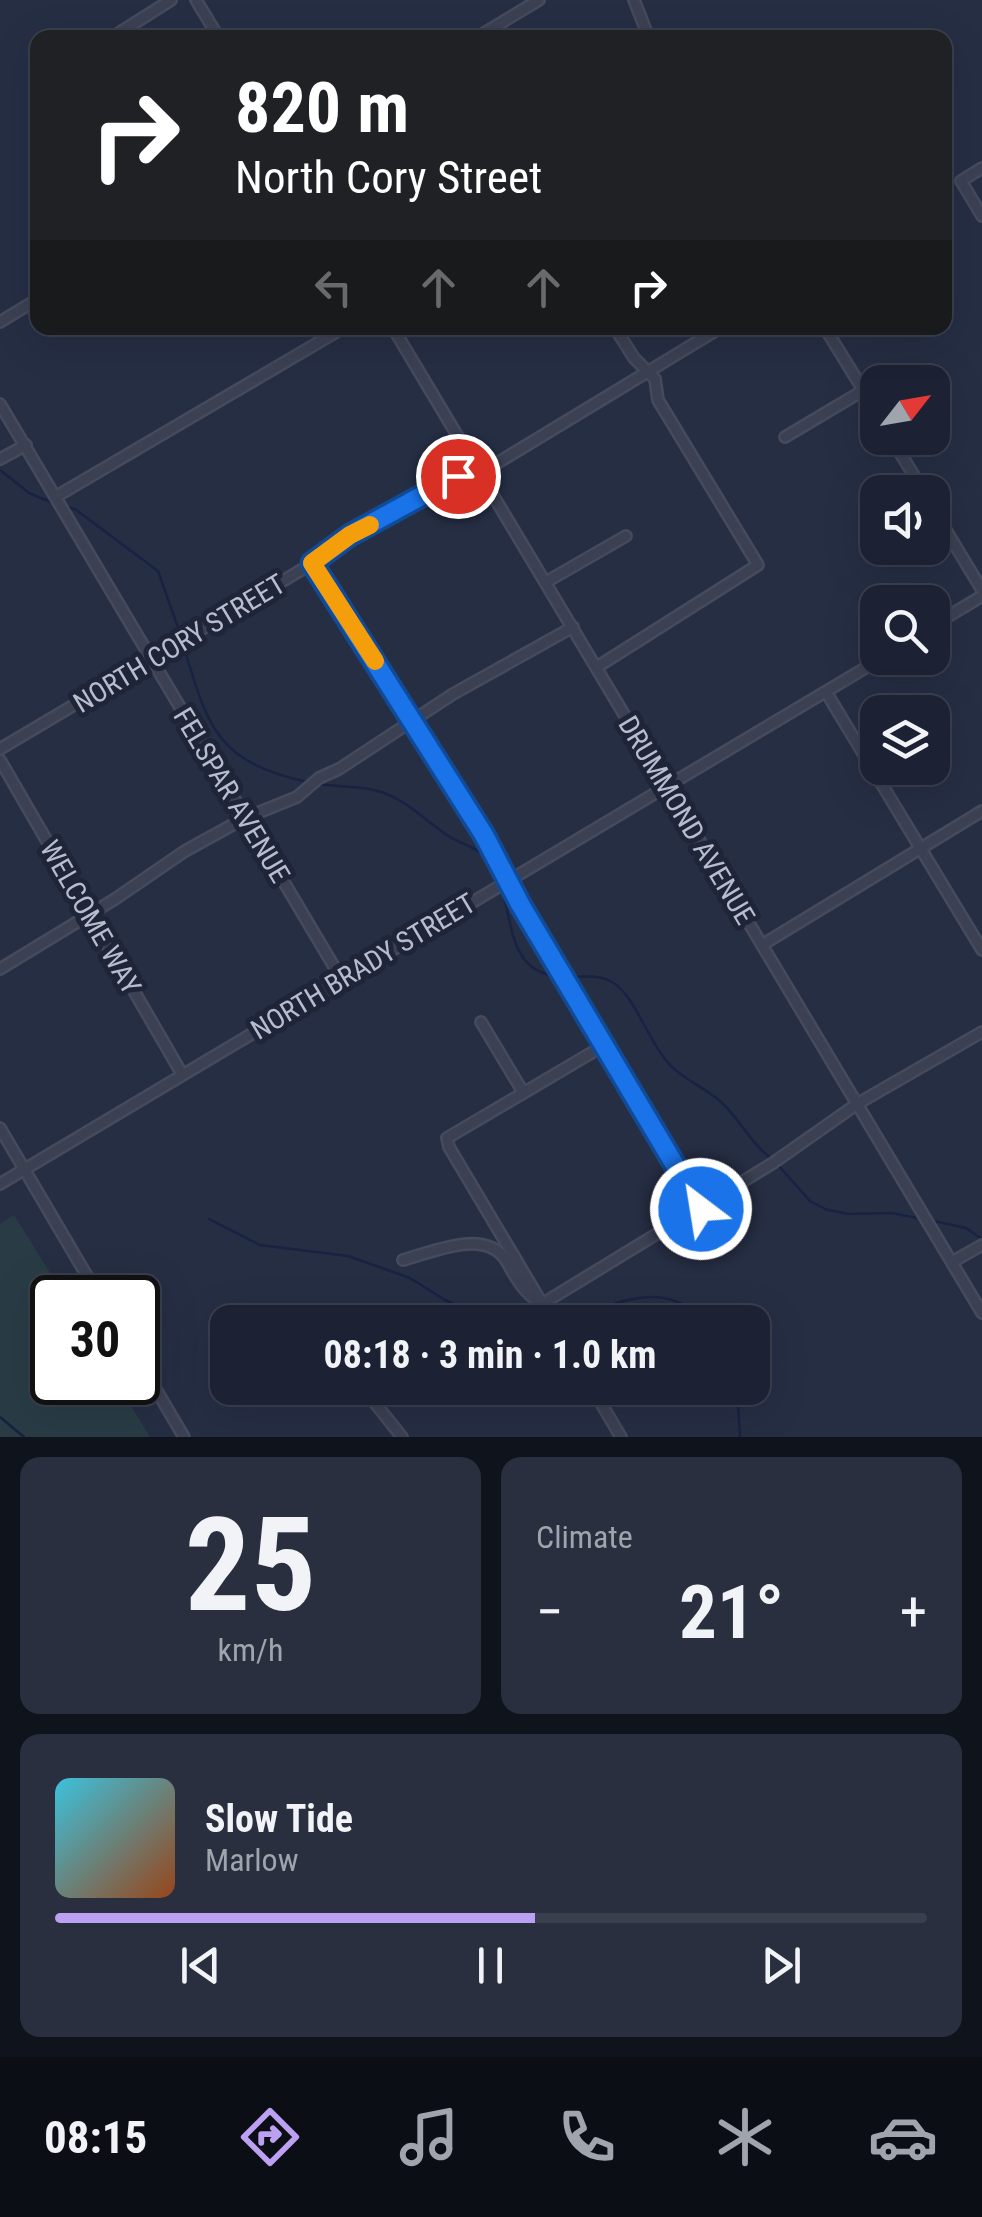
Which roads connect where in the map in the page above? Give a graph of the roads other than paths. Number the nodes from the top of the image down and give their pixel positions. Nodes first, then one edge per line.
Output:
1 (171, 0) edge
2 (196, 0) edge
3 (538, 0) edge
4 (634, 0) edge
5 (124, 30) edge
6 (214, 30) edge
7 (489, 30) edge
8 (647, 30) edge
9 (982, 168) edge
10 (982, 216) edge
11 (30, 305) edge
12 (0, 322) edge
13 (330, 335) edge
14 (397, 335) edge
15 (619, 335) edge
16 (708, 335) edge
17 (829, 335) edge
18 (649, 370) junction
19 (860, 384) edge
20 (860, 392) edge
21 (0, 404) edge
22 (785, 436) dead end
23 (26, 446) junction
24 (0, 460) edge
25 (477, 469) junction
26 (57, 496) junction
27 (626, 536) dead end
28 (950, 538) edge
29 (312, 563) junction
30 (546, 582) junction
31 (982, 593) edge
32 (950, 614) edge
33 (573, 627) junction
34 (152, 659) junction
35 (597, 667) junction
36 (860, 671) edge
37 (826, 692) junction
38 (412, 720) junction
39 (0, 749) edge
40 (0, 760) edge
41 (666, 787) junction
42 (982, 811) edge
43 (245, 818) junction
44 (921, 849) junction
45 (509, 880) junction
46 (90, 914) junction
47 (762, 945) junction
48 (982, 950) edge
49 (0, 969) edge
50 (342, 980) junction
51 (480, 1022) dead end
52 (982, 1032) edge
53 (603, 1046) junction
54 (182, 1074) junction
55 (522, 1092) junction
56 (857, 1104) junction
57 (0, 1128) edge
58 (24, 1170) junction
59 (0, 1184) edge
60 (701, 1209) junction
61 (982, 1245) edge
62 (404, 1260) dead end
63 (952, 1262) junction
64 (86, 1275) edge
65 (542, 1304) junction
66 (982, 1313) edge
67 (160, 1396) edge
68 (378, 1405) edge
69 (602, 1405) edge
70 (184, 1437) edge
71 (402, 1437) edge
72 (621, 1437) edge

1 - 5 street
2 - 6 street
3 - 7 street
4 - 8 street
9 - 10 street
11 - 12 street
13 - 26 street
14 - 25 street, DRUMMOND AVENUE
15 - 18 street
16 - 18 street, NORTH CORY STREET
17 - 19 street
18 - 25 street, NORTH CORY STREET
18 - 35 street
20 - 22 street
21 - 23 street, FELSPAR AVENUE
23 - 24 street
23 - 26 street, FELSPAR AVENUE
25 - 29 street, NORTH CORY STREET
25 - 30 street, DRUMMOND AVENUE
26 - 34 street, FELSPAR AVENUE
27 - 30 street
28 - 31 street
29 - 34 street, NORTH CORY STREET
29 - 38 street
30 - 33 street, DRUMMOND AVENUE
31 - 32 street
33 - 35 street, DRUMMOND AVENUE
33 - 38 street
34 - 39 street, NORTH CORY STREET
34 - 43 street, FELSPAR AVENUE
35 - 41 street, DRUMMOND AVENUE
36 - 37 street, NORTH BRADY STREET
37 - 41 street, NORTH BRADY STREET
37 - 44 street
38 - 43 street
38 - 45 street
40 - 46 street, WELCOME WAY
41 - 45 street, NORTH BRADY STREET
41 - 47 street, DRUMMOND AVENUE
42 - 44 street
43 - 46 street
43 - 50 street, FELSPAR AVENUE
44 - 47 street
44 - 48 street
45 - 50 street, NORTH BRADY STREET
45 - 53 street
46 - 49 street
46 - 54 street, WELCOME WAY
47 - 56 street, DRUMMOND AVENUE
50 - 54 street, NORTH BRADY STREET
51 - 55 street
52 - 56 street
53 - 55 street
53 - 60 street
54 - 58 street, NORTH BRADY STREET
55 - 65 street
56 - 60 street
56 - 63 street, DRUMMOND AVENUE
57 - 58 street
58 - 59 street, NORTH BRADY STREET
58 - 64 street
60 - 65 street
61 - 63 street
62 - 65 street
63 - 66 street, DRUMMOND AVENUE
67 - 70 street
68 - 71 street
69 - 72 street

